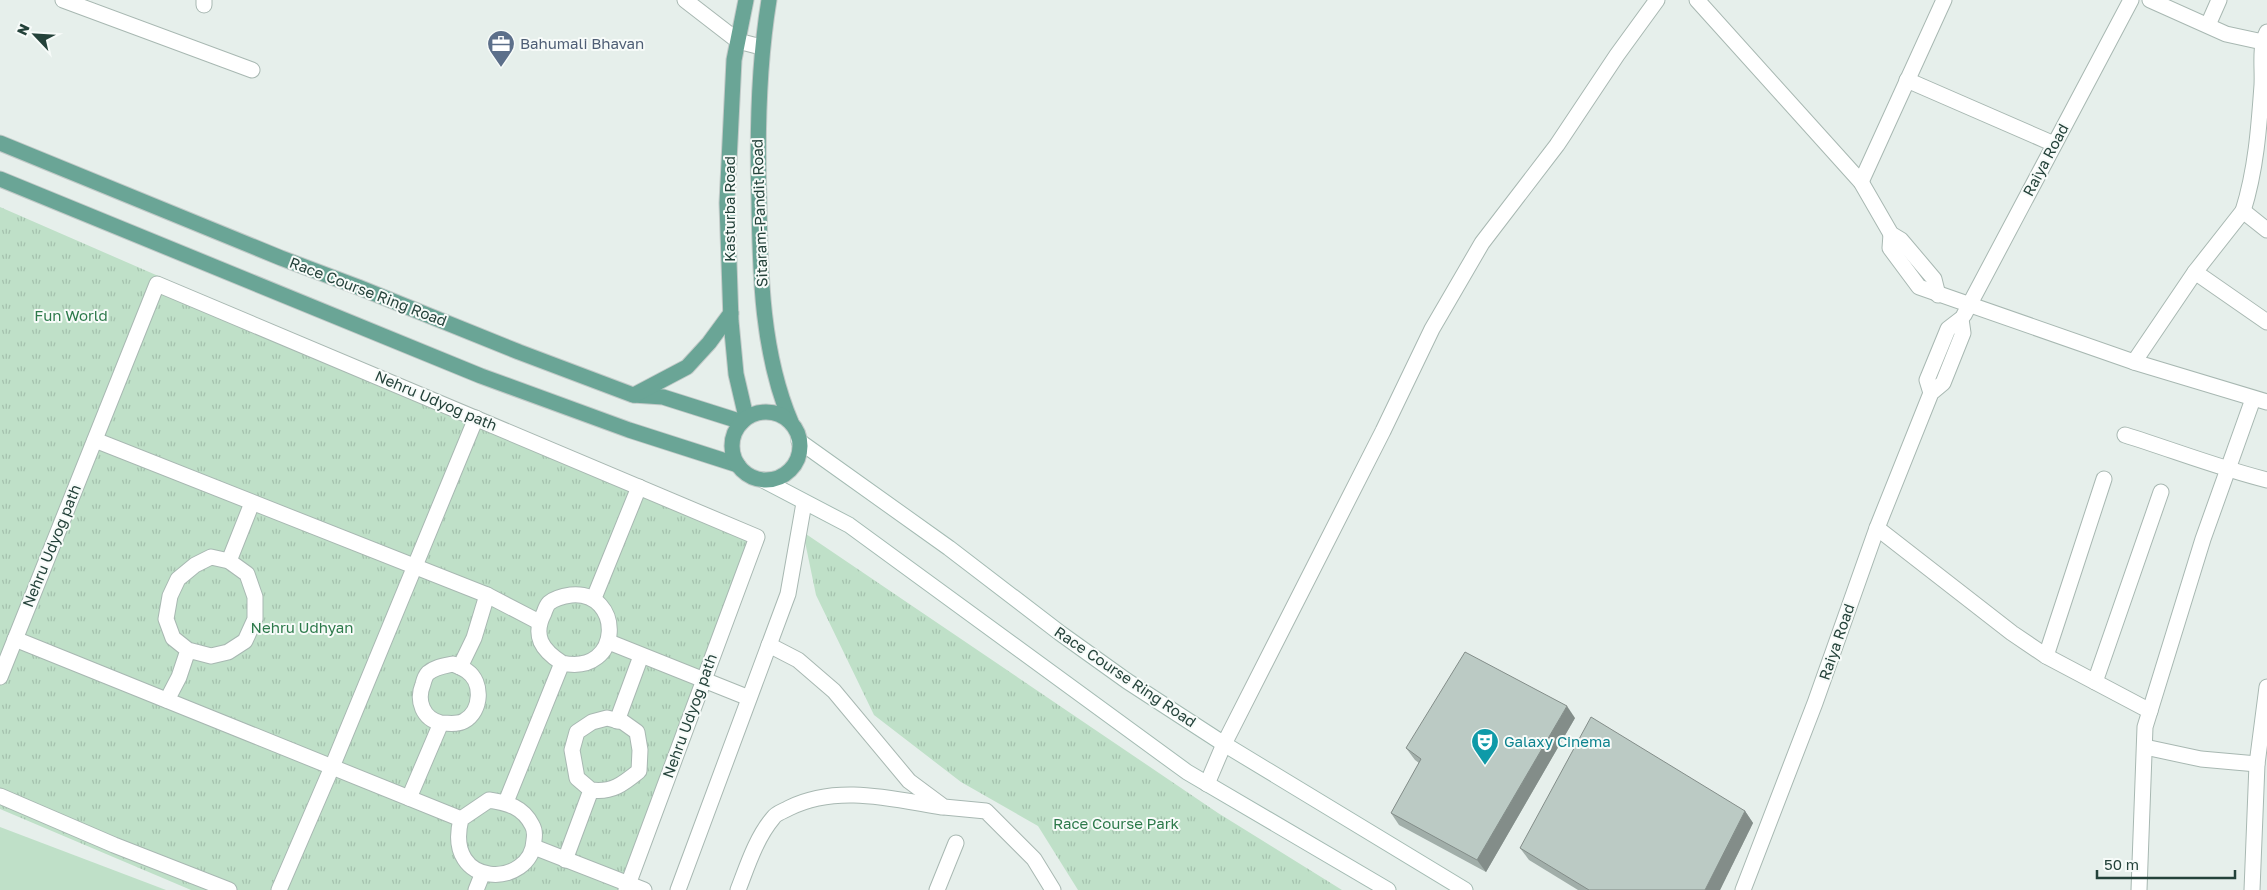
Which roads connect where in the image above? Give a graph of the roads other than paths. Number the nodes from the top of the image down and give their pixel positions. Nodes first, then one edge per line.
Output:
1 (63, 0) edge
2 (686, 0) edge
3 (746, 0) edge
4 (769, 0) edge
5 (1657, 0) edge
6 (1697, 0) edge
7 (1944, 0) edge
8 (2131, 0) edge
9 (2150, 0) edge
10 (2219, 0) edge
11 (2208, 25) junction
12 (2265, 39) edge
13 (738, 41) junction
14 (761, 47) junction
15 (252, 70) dead end
16 (1907, 80) junction
17 (0, 143) edge
18 (2054, 144) junction
19 (0, 179) edge
20 (1861, 182) junction
21 (2243, 210) junction
22 (2267, 230) edge
23 (2195, 272) junction
24 (1969, 306) junction
25 (731, 314) junction
26 (2267, 322) edge
27 (2134, 362) junction
28 (633, 395) junction
29 (2260, 401) edge
30 (476, 418) junction
31 (744, 420) junction
32 (791, 422) junction
33 (2125, 436) dead end
34 (95, 440) junction
35 (799, 441) junction
36 (738, 465) junction
37 (2228, 470) junction
38 (2104, 479) dead end
39 (763, 480) junction
40 (2267, 480) edge
41 (639, 487) junction
42 (2161, 492) dead end
43 (252, 503) junction
44 (804, 503) junction
45 (1877, 528) junction
46 (229, 560) junction
47 (416, 566) junction
48 (487, 595) junction
49 (594, 598) junction
50 (539, 622) junction
51 (15, 639) junction
52 (609, 642) junction
53 (769, 645) junction
54 (188, 650) junction
55 (641, 656) junction
56 (2046, 656) junction
57 (562, 663) junction
58 (460, 667) junction
59 (0, 677) edge
60 (2095, 682) junction
61 (2267, 687) edge
62 (749, 698) junction
63 (167, 700) junction
64 (2150, 711) junction
65 (617, 721) junction
66 (441, 723) junction
67 (1224, 744) junction
68 (2145, 747) junction
69 (2257, 764) junction
70 (332, 767) junction
71 (1207, 784) junction
72 (591, 790) junction
73 (0, 796) edge
74 (409, 798) junction
75 (506, 802) junction
76 (944, 807) junction
77 (461, 819) junction
78 (956, 843) dead end
79 (534, 847) junction
80 (565, 860) junction
81 (482, 875) junction
82 (627, 887) edge
83 (229, 890) edge
84 (279, 890) edge
85 (476, 890) edge
86 (644, 890) edge
87 (678, 890) edge
88 (738, 890) edge
89 (937, 890) edge
90 (1053, 890) edge
91 (1388, 890) edge
92 (1466, 890) edge
93 (1743, 890) edge
94 (2140, 890) edge
95 (2252, 890) edge

1 - 15 street
2 - 13 street
3 - 13 main road, Kasturba Road
4 - 14 main road, Sitaram-Pandit Road
5 - 67 street
6 - 20 street
7 - 16 street
8 - 18 street, Raiya Road
9 - 11 street
10 - 11 street
11 - 12 street
12 - 21 street
13 - 14 street
13 - 25 main road, Kasturba Road
14 - 32 main road, Sitaram-Pandit Road
16 - 18 street
16 - 20 street
17 - 28 main road, Race Course Ring Road
18 - 24 street, Raiya Road
19 - 36 main road
20 - 24 street
21 - 22 street
21 - 23 street
23 - 26 street
23 - 27 street
24 - 27 street
24 - 45 street, Raiya Road
25 - 28 main road
25 - 31 main road, Kasturba Road
27 - 29 street
28 - 31 main road, Race Course Ring Road
29 - 37 street
30 - 34 street, Nehru Udyog path
30 - 41 street, Nehru Udyog path
30 - 47 street
31 - 32 main road
31 - 36 main road
32 - 35 main road
33 - 37 street
34 - 43 street
34 - 51 street, Nehru Udyog path
35 - 39 main road
35 - 67 street, Race Course Ring Road
36 - 39 main road
37 - 40 street
37 - 64 street
38 - 56 street
39 - 44 street
41 - 49 street
41 - 82 street, Nehru Udyog path
42 - 60 street
43 - 46 street
43 - 47 street
44 - 53 street
44 - 71 street
45 - 56 street
45 - 93 street, Raiya Road
46 - 54 street
46 - 54 street
47 - 48 street
47 - 70 street
48 - 50 street
48 - 58 street
49 - 50 street
49 - 52 street
50 - 57 street
51 - 59 street, Nehru Udyog path
51 - 63 street
52 - 55 street
52 - 57 street
53 - 62 street
53 - 76 street
54 - 63 street
55 - 62 street
55 - 65 street
56 - 60 street
57 - 75 street
58 - 66 street
58 - 66 street
60 - 64 street
61 - 69 street
62 - 87 street
63 - 70 street
64 - 68 street
65 - 72 street
65 - 72 street
66 - 74 street
67 - 71 street
67 - 92 street, Race Course Ring Road
68 - 69 street
68 - 94 street
69 - 95 street
70 - 74 street
70 - 84 street
71 - 91 street
72 - 80 street
73 - 83 street
74 - 77 street
75 - 77 street
75 - 79 street
76 - 88 street
76 - 90 street
77 - 81 street
78 - 89 street
79 - 80 street
79 - 81 street
80 - 82 street
81 - 85 street
82 - 86 street

